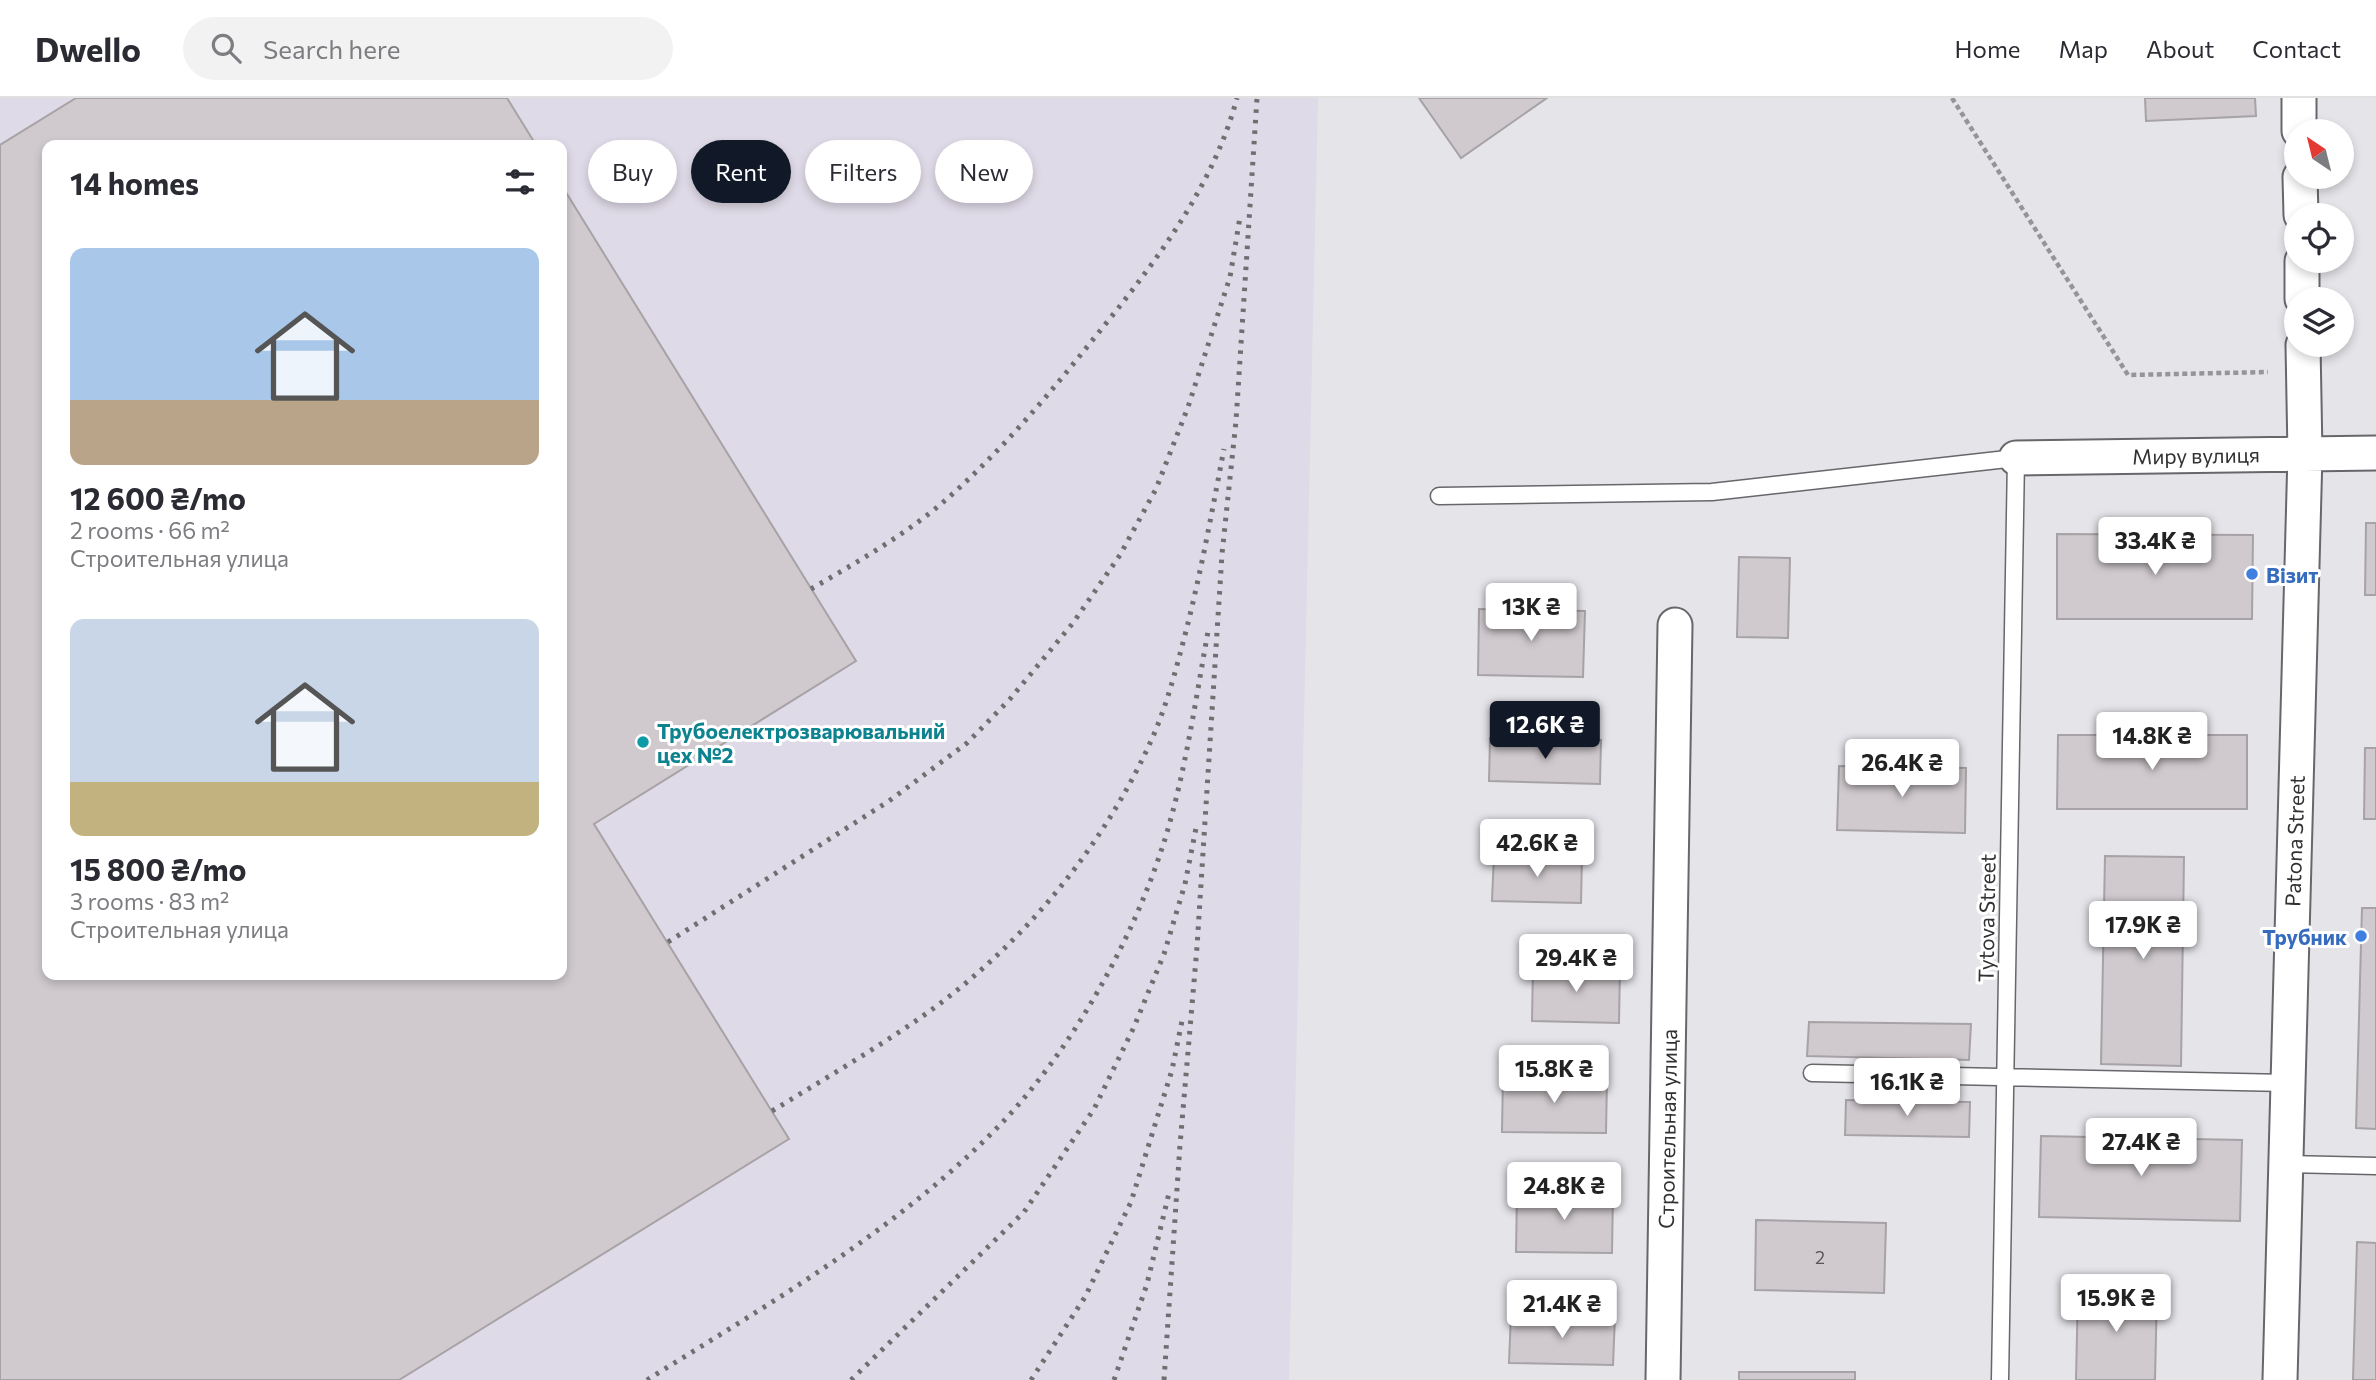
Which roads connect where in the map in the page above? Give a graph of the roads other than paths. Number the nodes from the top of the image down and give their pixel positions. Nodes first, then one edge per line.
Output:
1 (2299, 98) edge
2 (2299, 119) edge
3 (2303, 357) edge
4 (2376, 453) edge
5 (2305, 454) junction
6 (2016, 458) junction
7 (1439, 496) dead end
8 (1675, 625) dead end
9 (1812, 1073) dead end
10 (2004, 1076) junction
11 (2287, 1083) junction
12 (2286, 1164) junction
13 (2376, 1166) edge
14 (1663, 1380) edge
15 (2000, 1380) edge
16 (2280, 1380) edge

1 - 2 street
3 - 5 street, Patona Street
4 - 5 street, Миру вулиця
5 - 6 street, Миру вулиця
5 - 11 street, Patona Street
6 - 7 lane
6 - 10 lane, Tytova Street
8 - 14 street, Строительная улица
9 - 10 lane
10 - 11 lane
10 - 15 lane, Tytova Street
11 - 12 street, Patona Street
12 - 13 lane
12 - 16 street, Patona Street

